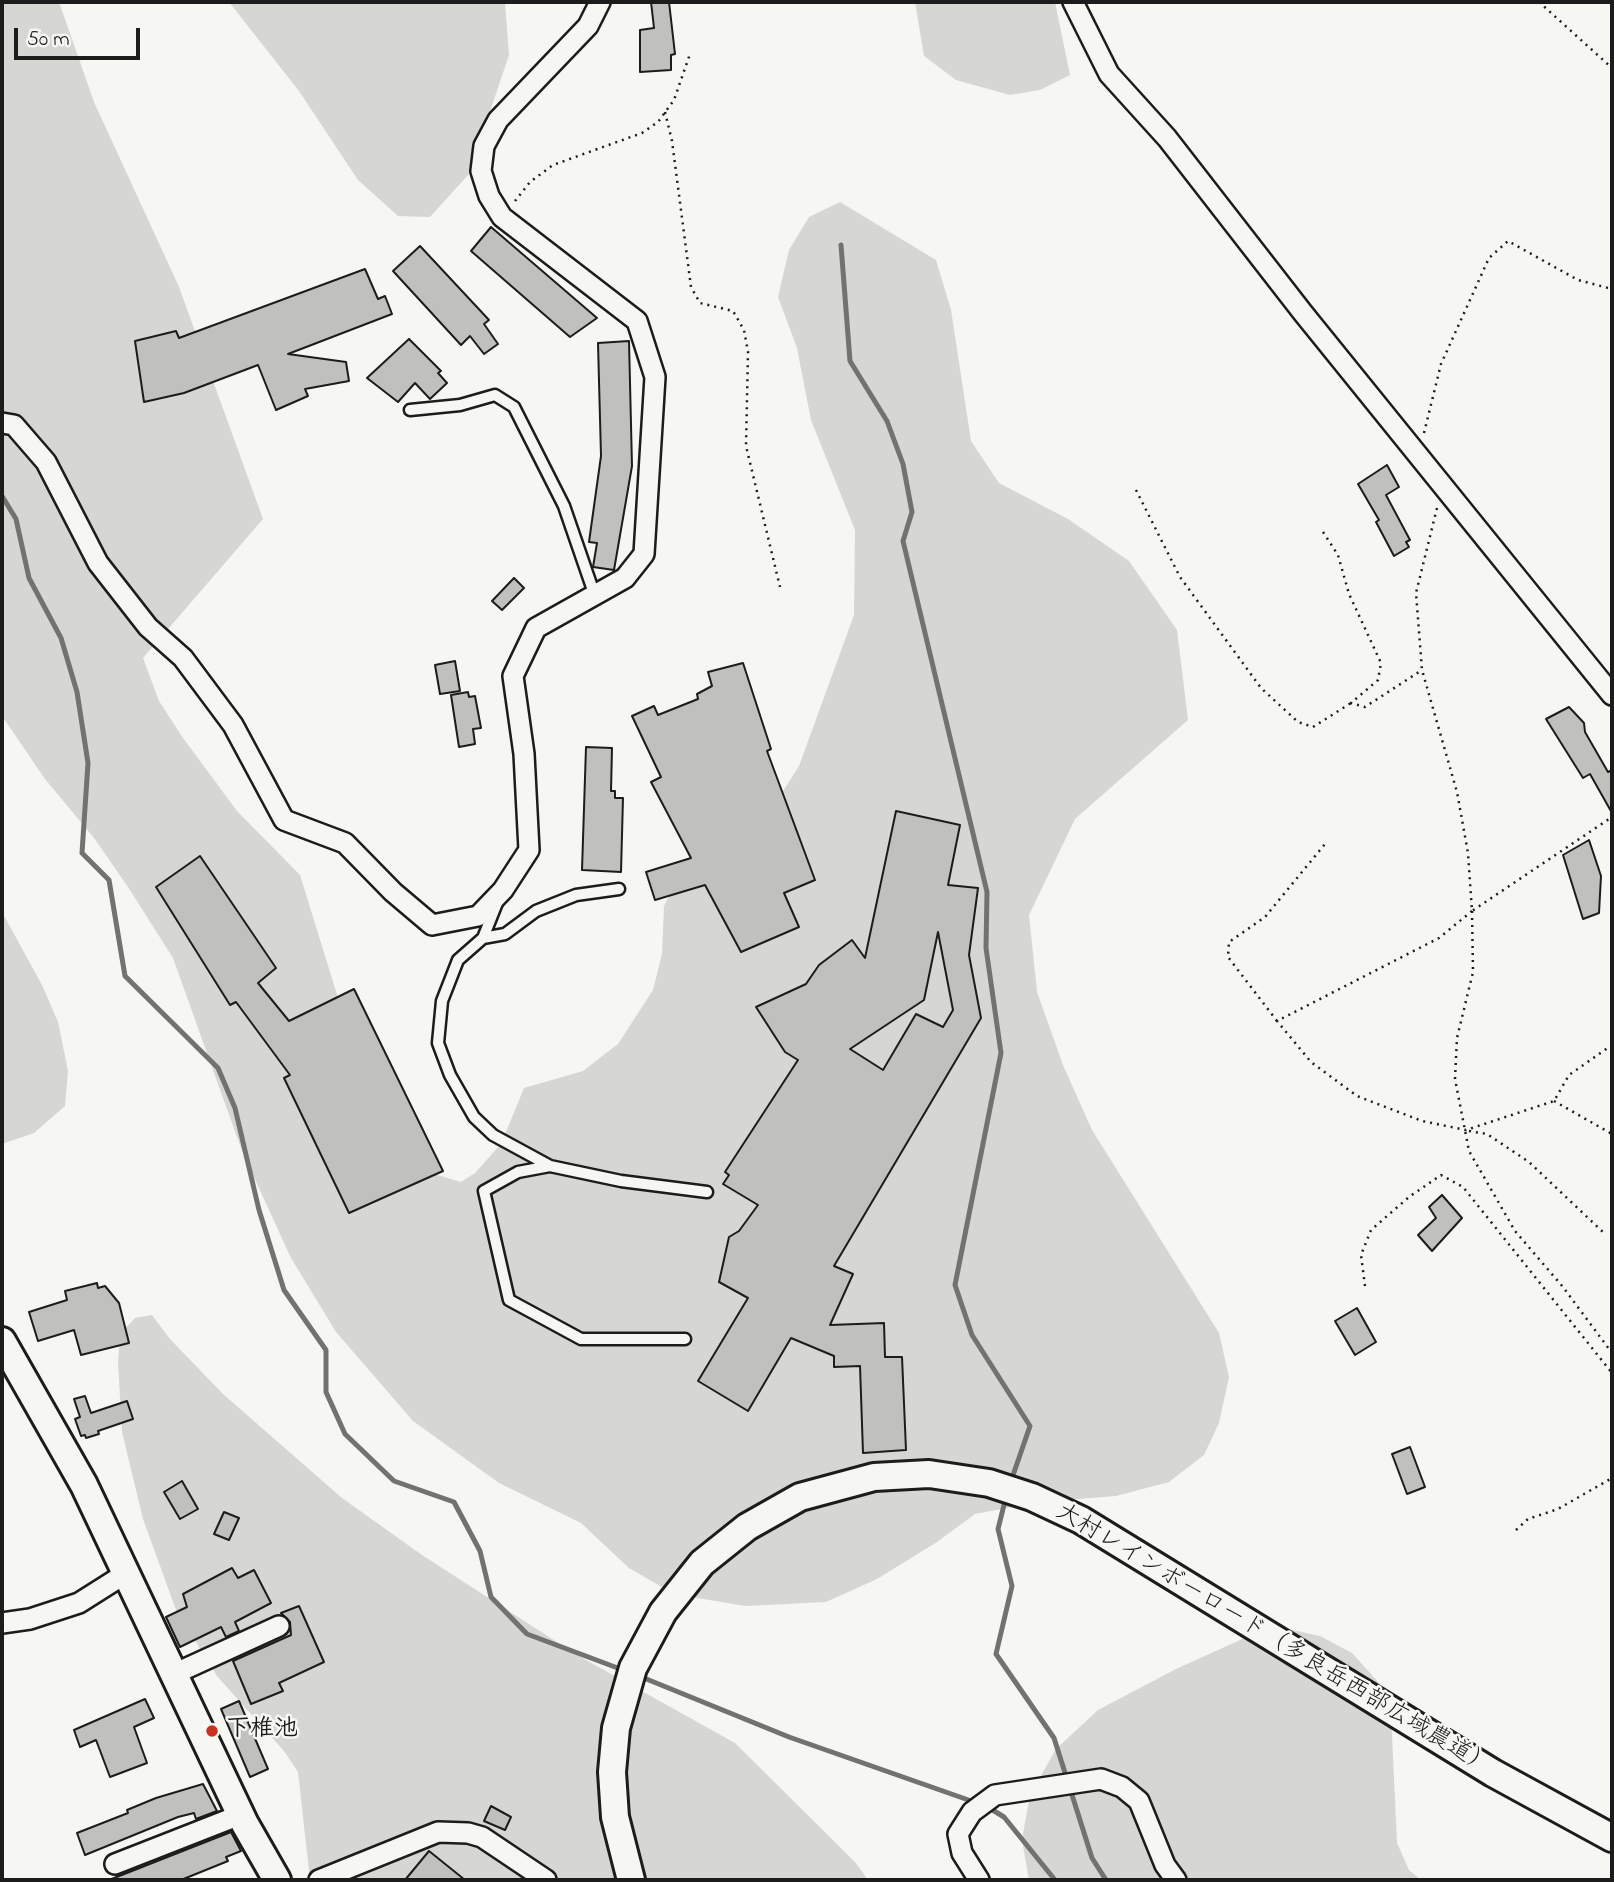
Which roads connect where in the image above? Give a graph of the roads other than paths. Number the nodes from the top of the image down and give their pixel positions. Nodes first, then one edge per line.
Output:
1 (600, 2) edge
2 (1073, 2) edge
3 (410, 410) dead end
4 (2, 423) edge
5 (595, 596) junction
6 (1612, 695) edge
7 (619, 889) dead end
8 (503, 890) junction
9 (483, 937) junction
10 (550, 1166) junction
11 (707, 1192) dead end
12 (685, 1339) dead end
13 (2, 1340) edge
14 (128, 1572) junction
15 (2, 1623) edge
16 (279, 1626) dead end
17 (174, 1674) junction
18 (240, 1815) junction
19 (1612, 1838) edge
20 (115, 1864) dead end
21 (277, 1880) edge
22 (319, 1880) edge
23 (546, 1880) edge
24 (631, 1880) edge
25 (979, 1880) edge
26 (1176, 1880) edge

1 - 5 street
2 - 6 street
3 - 5 lane
4 - 8 street
5 - 8 street
7 - 9 lane
8 - 9 lane
9 - 10 lane
10 - 11 lane
10 - 12 lane
13 - 14 street
14 - 15 street
14 - 17 street
16 - 17 street
17 - 18 street
18 - 20 street
18 - 21 street
19 - 24 street, 大村レインボーロード（多良岳西部広域農道）
22 - 23 street
25 - 26 street

